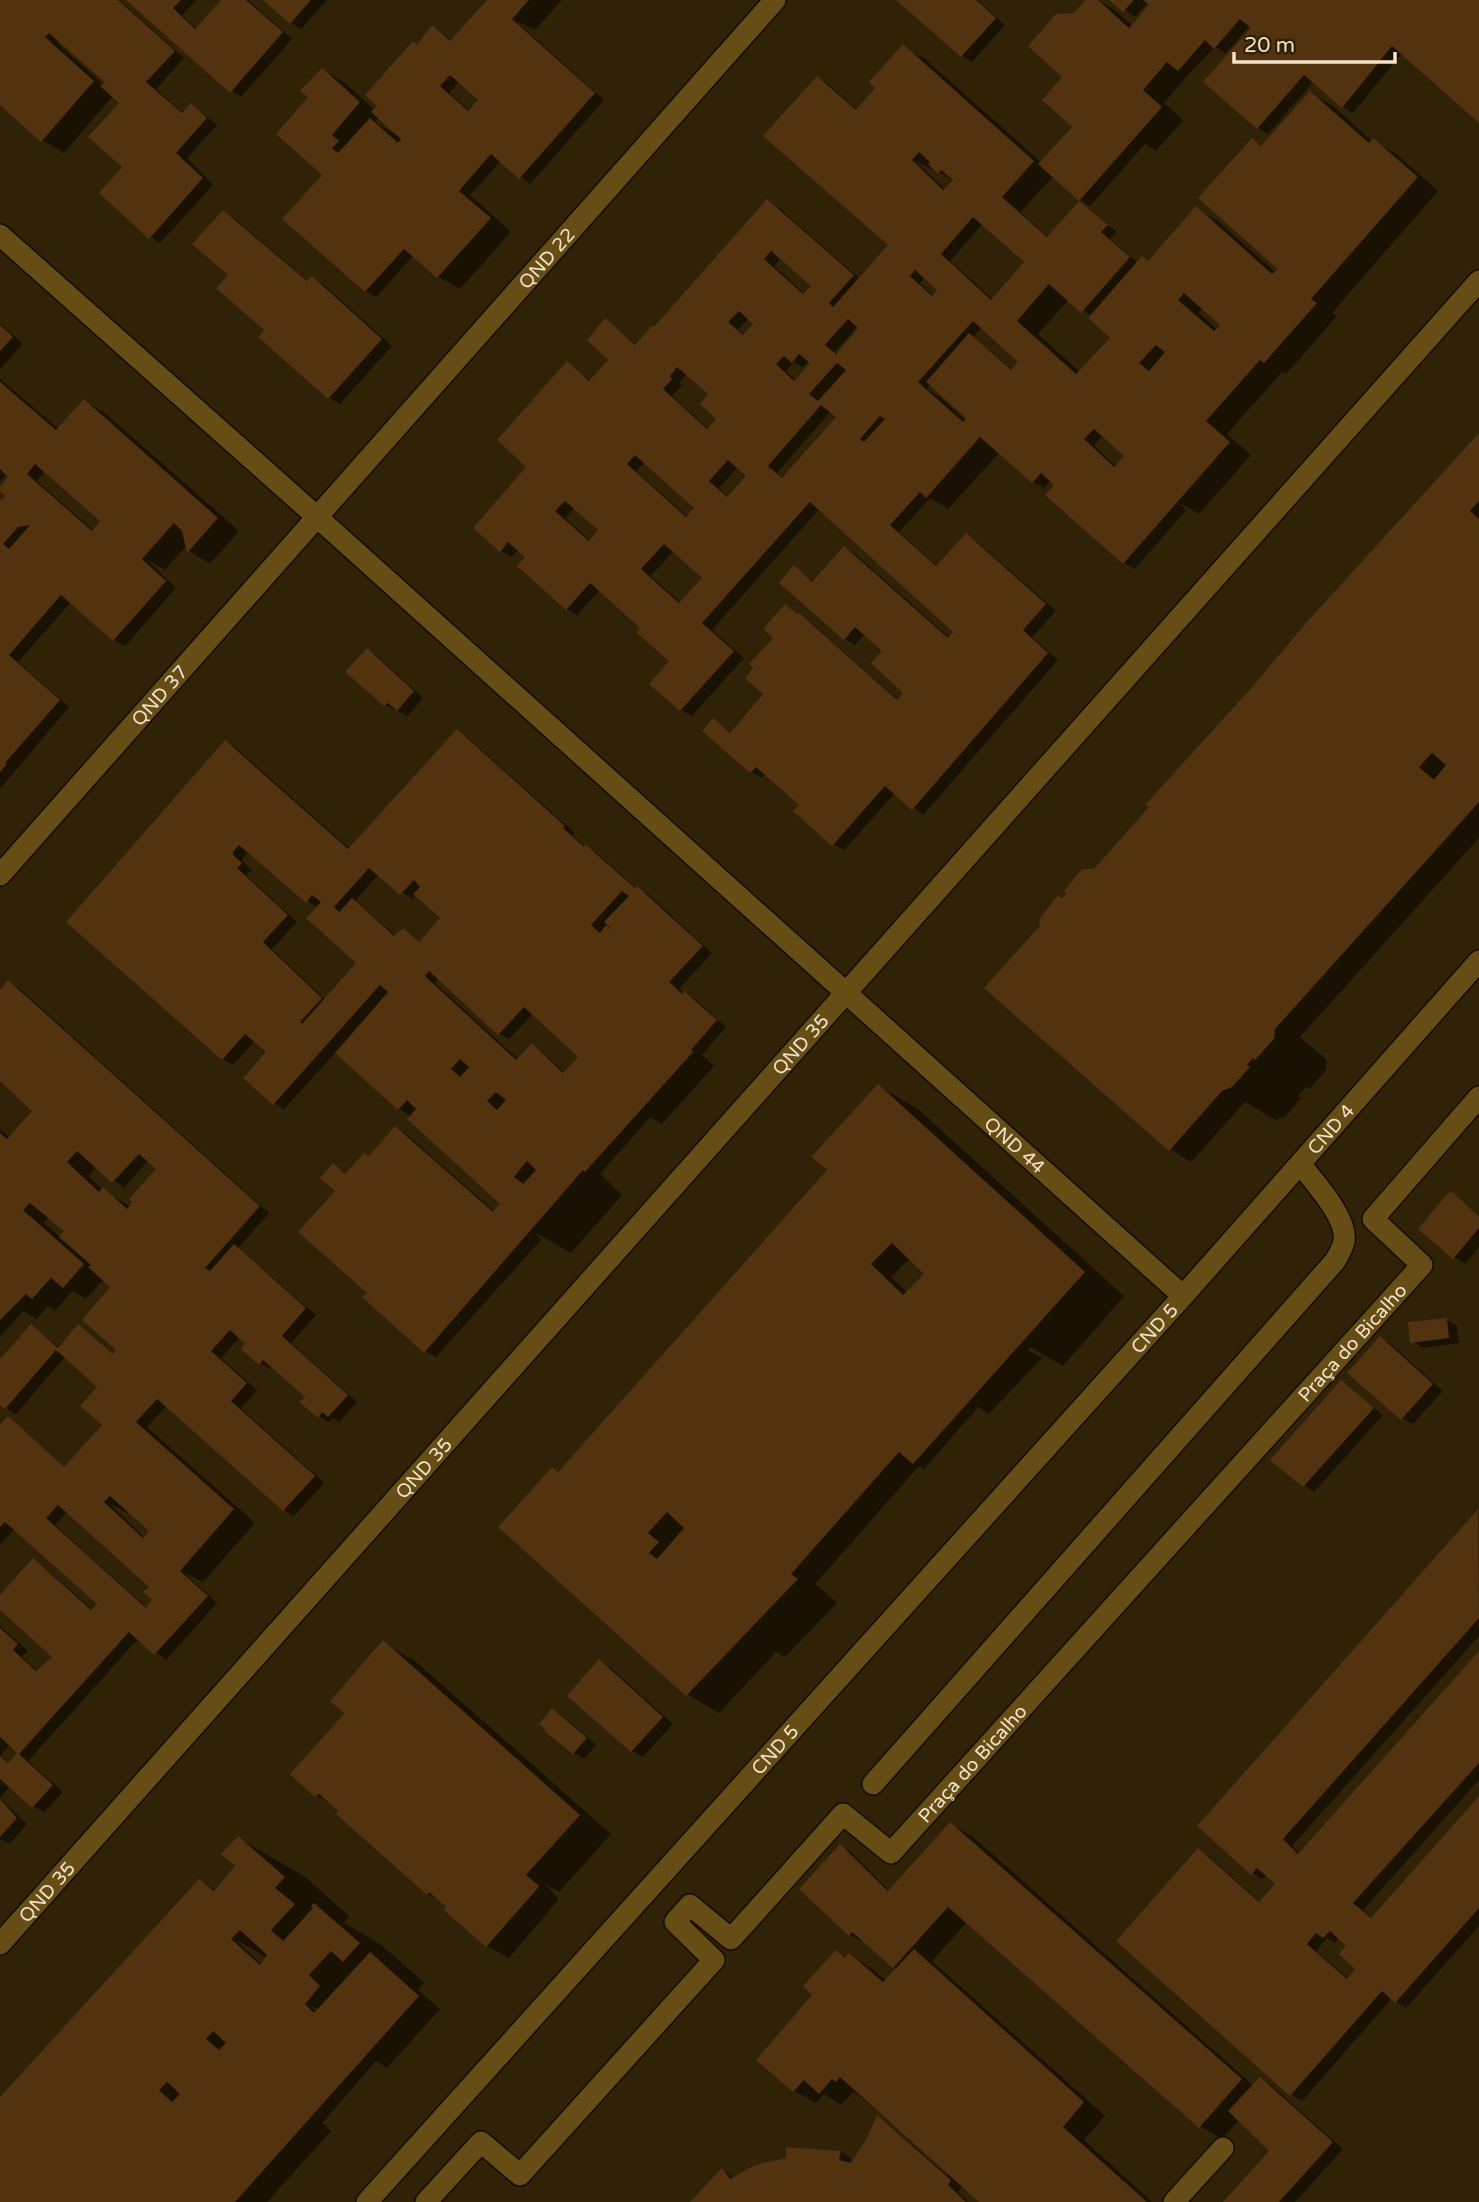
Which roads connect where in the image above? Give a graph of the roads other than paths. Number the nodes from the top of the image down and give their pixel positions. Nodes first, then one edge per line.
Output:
1 (775, 0) edge
2 (0, 235) edge
3 (1479, 281) edge
4 (316, 516) junction
5 (0, 875) edge
6 (1479, 961) edge
7 (846, 992) junction
8 (1479, 1097) edge
9 (1301, 1165) junction
10 (1183, 1297) junction
11 (873, 1784) dead end
12 (0, 1944) edge
13 (1223, 2148) dead end
14 (367, 2202) edge
15 (426, 2202) edge
16 (1174, 2202) edge

1 - 4 street, QND 22
2 - 4 street, QND 44
3 - 7 street, QND 35
4 - 5 street, QND 37
4 - 7 street, QND 44
6 - 9 street, CND 4
7 - 10 street, QND 44
7 - 12 street, QND 35
8 - 15 street, Praça do Bicalho
9 - 10 street, CND 4
9 - 11 street
10 - 14 street, CND 5
13 - 16 street

